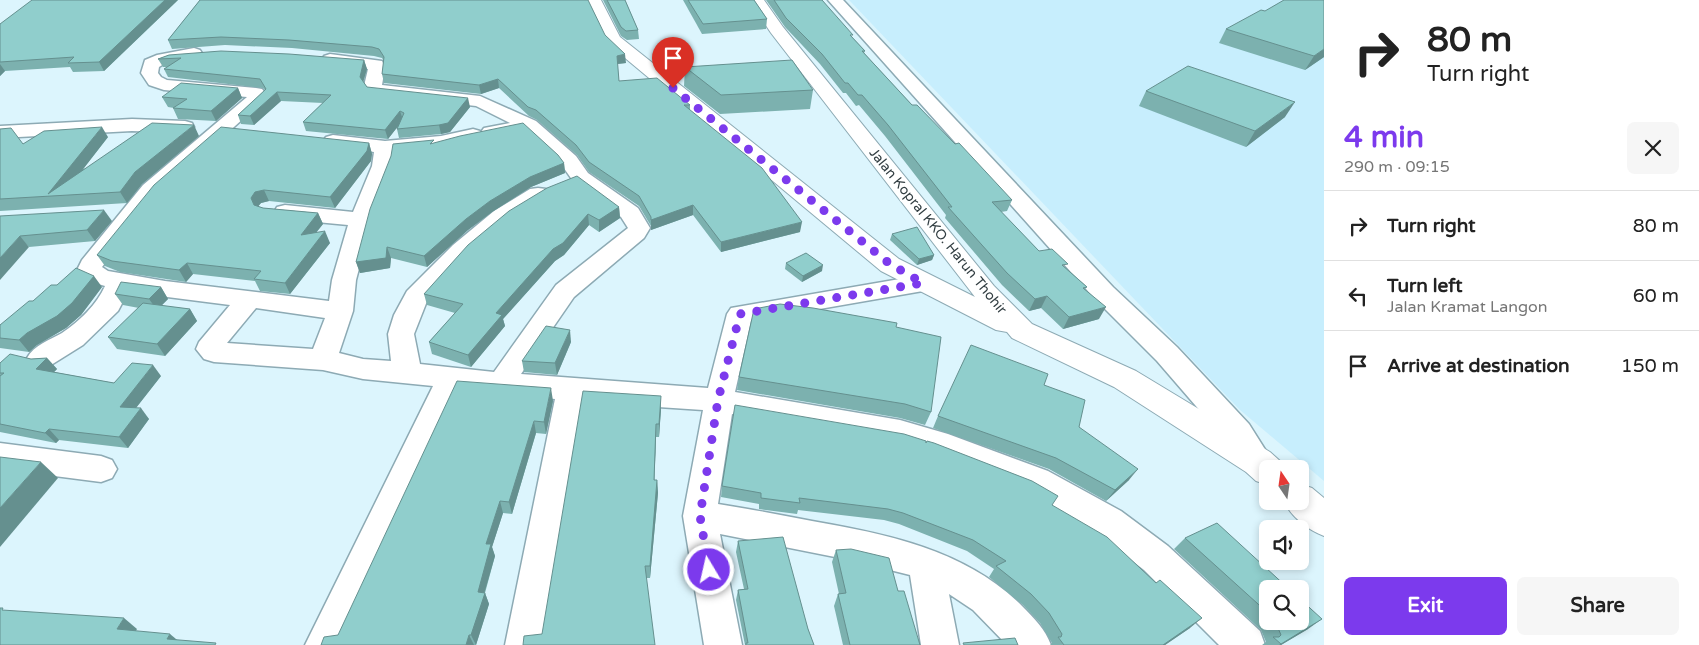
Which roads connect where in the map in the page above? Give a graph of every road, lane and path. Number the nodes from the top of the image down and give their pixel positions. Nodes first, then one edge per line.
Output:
1 (594, 0) edge
2 (756, 0) edge
3 (835, 0) edge
4 (209, 53) edge
5 (316, 58) edge
6 (503, 114) junction
7 (529, 126) junction
8 (222, 129) junction
9 (0, 132) edge
10 (248, 132) edge
11 (482, 134) junction
12 (311, 139) edge
13 (385, 146) junction
14 (580, 177) junction
15 (269, 210) edge
16 (133, 211) junction
17 (105, 213) edge
18 (361, 219) junction
19 (119, 283) junction
20 (923, 283) junction
21 (250, 299) junction
22 (340, 311) junction
23 (1022, 330) junction
24 (42, 358) edge
25 (323, 360) junction
26 (407, 373) junction
27 (451, 378) junction
28 (501, 384) junction
29 (570, 390) junction
30 (718, 400) junction
31 (0, 456) edge
32 (1259, 462) edge
33 (1259, 464) edge
34 (101, 469) dead end
35 (1309, 507) edge
36 (700, 516) junction
37 (1324, 520) edge
38 (926, 564) junction
39 (324, 645) edge
40 (524, 645) edge
41 (723, 645) edge
42 (940, 645) edge
43 (1032, 645) edge
44 (1246, 645) edge

1 - 20 main road
2 - 23 main road, Jalan Kopral KKO. Harun Thohir
3 - 32 street
4 - 8 street
5 - 6 street
6 - 7 street
6 - 11 street
7 - 11 street
7 - 14 street
8 - 9 street
8 - 10 street
8 - 16 street
11 - 13 street
12 - 13 street
13 - 18 street
14 - 26 street
14 - 28 street
15 - 18 street
16 - 17 street
16 - 19 street
18 - 22 street
19 - 21 street
19 - 24 street
20 - 23 main road
20 - 30 street
21 - 22 street
21 - 25 street
22 - 25 street
23 - 33 main road, Jalan Kopral KKO. Harun Thohir
25 - 26 street
26 - 27 street
27 - 28 street
27 - 39 street
28 - 29 street
29 - 30 street
29 - 40 street
30 - 36 street
30 - 44 street
31 - 34 street
35 - 37 main road
36 - 38 street
36 - 41 street
38 - 42 street
38 - 43 street

